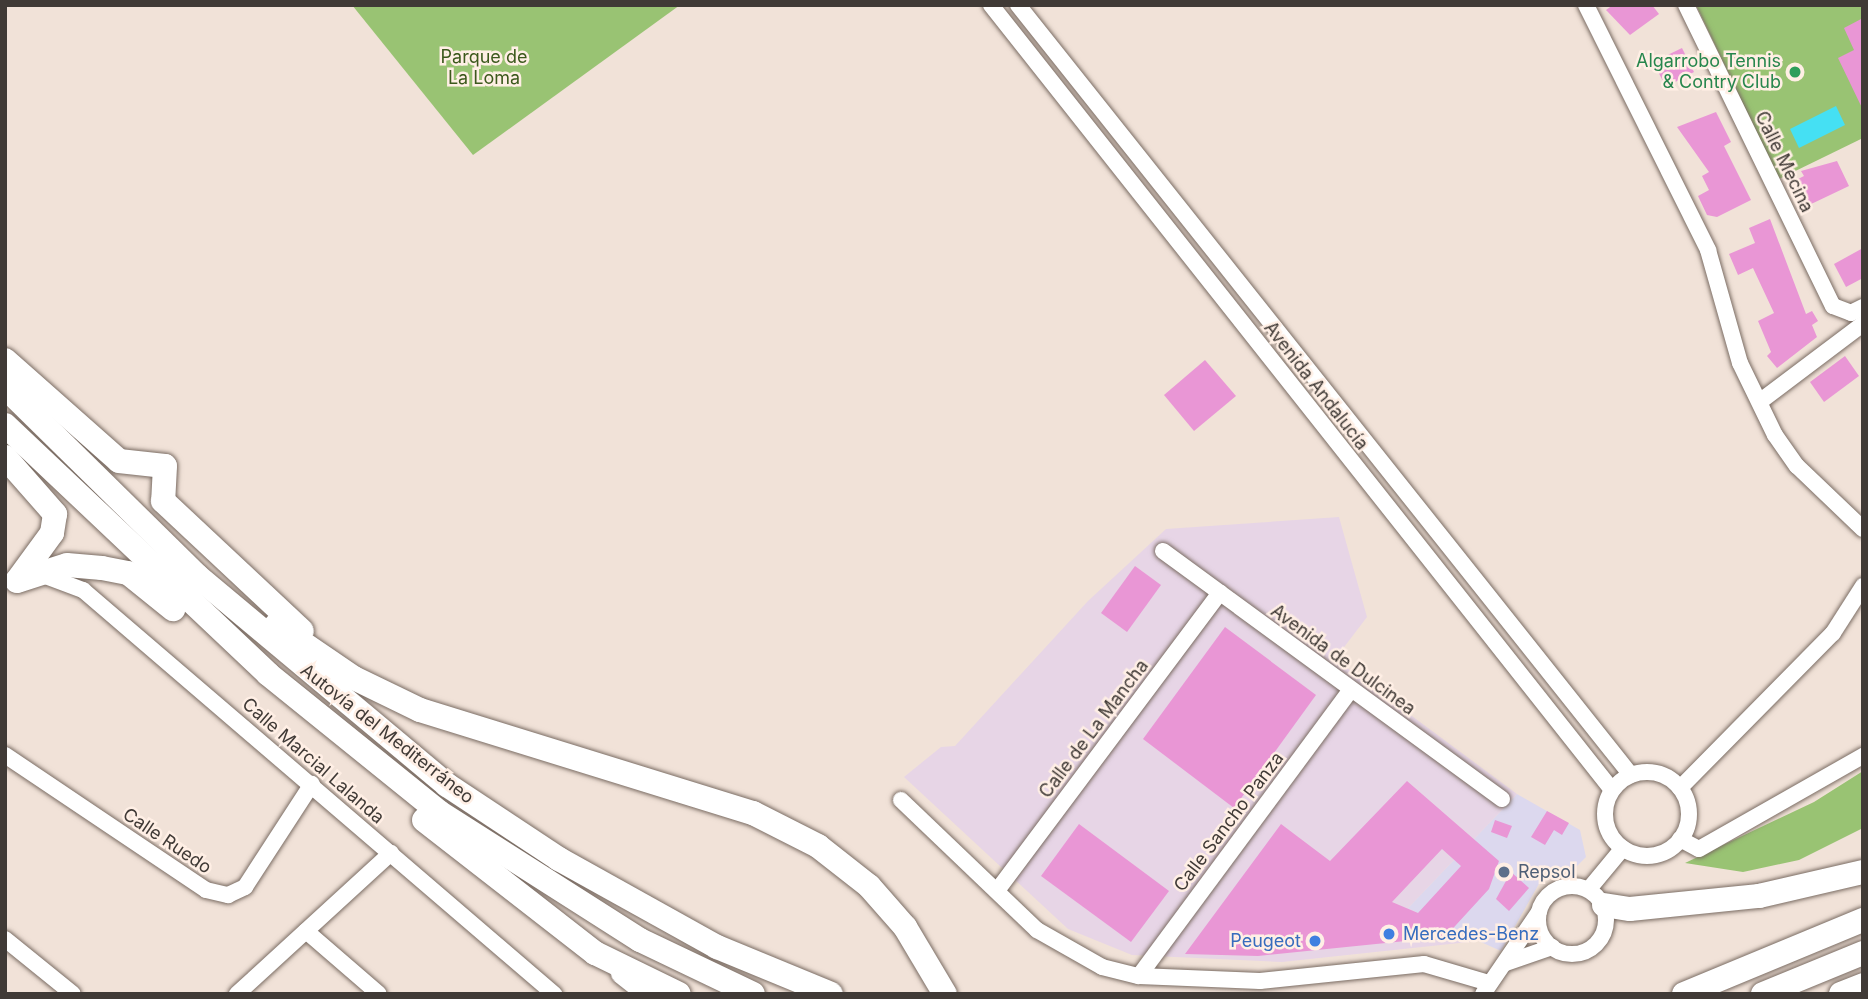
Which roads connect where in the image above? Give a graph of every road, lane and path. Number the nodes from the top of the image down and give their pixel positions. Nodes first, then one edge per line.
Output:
1 (990, 5) edge
2 (1018, 5) edge
3 (1587, 5) edge
4 (1686, 5) edge
5 (1863, 307) edge
6 (1863, 324) edge
7 (5, 360) edge
8 (5, 387) edge
9 (1762, 400) junction
10 (5, 425) edge
11 (5, 457) edge
12 (132, 511) junction
13 (1863, 529) edge
14 (1163, 551) dead end
15 (20, 583) edge
16 (1863, 586) edge
17 (1220, 593) junction
18 (228, 638) junction
19 (268, 674) junction
20 (354, 678) junction
21 (1350, 691) junction
22 (5, 755) edge
23 (1863, 756) edge
24 (1631, 775) junction
25 (312, 784) junction
26 (1680, 788) junction
27 (1612, 790) junction
28 (1502, 799) dead end
29 (901, 800) dead end
30 (1680, 839) junction
31 (1623, 848) junction
32 (391, 853) junction
33 (1863, 872) edge
34 (999, 888) junction
35 (1597, 897) junction
36 (1539, 911) junction
37 (1863, 919) edge
38 (306, 931) junction
39 (5, 939) edge
40 (1552, 947) junction
41 (594, 953) junction
42 (1863, 953) edge
43 (1506, 963) junction
44 (1139, 976) junction
45 (1863, 985) edge
46 (1486, 989) edge
47 (73, 994) edge
48 (236, 994) edge
49 (379, 994) edge
50 (554, 994) edge
51 (648, 994) edge
52 (679, 994) edge
53 (753, 994) edge
54 (831, 994) edge
55 (945, 994) edge
56 (1684, 994) edge
57 (1763, 994) edge
58 (1841, 994) edge

1 - 27 street, Avenida Andalucía
2 - 24 street, Avenida Andalucía
3 - 9 street
4 - 5 street, Calle Mecina
6 - 9 street
7 - 20 highway
8 - 12 highway, Autovía del Mediterráneo
9 - 13 street
10 - 18 highway, Autovía del Mediterráneo
11 - 15 highway
12 - 20 highway
12 - 54 highway, Autovía del Mediterráneo
14 - 17 street, Avenida de Dulcinea
15 - 18 highway
15 - 25 street, Calle Marcial Lalanda
16 - 26 street
17 - 21 street, Avenida de Dulcinea
17 - 34 street, Calle de La Mancha
18 - 19 highway, Autovía del Mediterráneo
19 - 41 highway
19 - 53 highway, Autovía del Mediterráneo
20 - 55 highway
21 - 28 street, Avenida de Dulcinea
21 - 44 street, Calle Sancho Panza
22 - 25 street, Calle Ruedo
23 - 30 street
24 - 26 street
24 - 27 street
25 - 32 street, Calle Marcial Lalanda
26 - 30 street
27 - 31 street
29 - 34 street
30 - 31 street
31 - 35 street
32 - 38 street
32 - 50 street, Calle Marcial Lalanda
33 - 35 highway
34 - 44 street
35 - 36 street
35 - 40 street
36 - 40 street
36 - 43 street
37 - 56 highway
38 - 48 street
38 - 49 street
39 - 47 street
40 - 43 street
41 - 51 main road
41 - 52 highway
42 - 57 highway
43 - 46 street
44 - 46 street
45 - 58 highway

